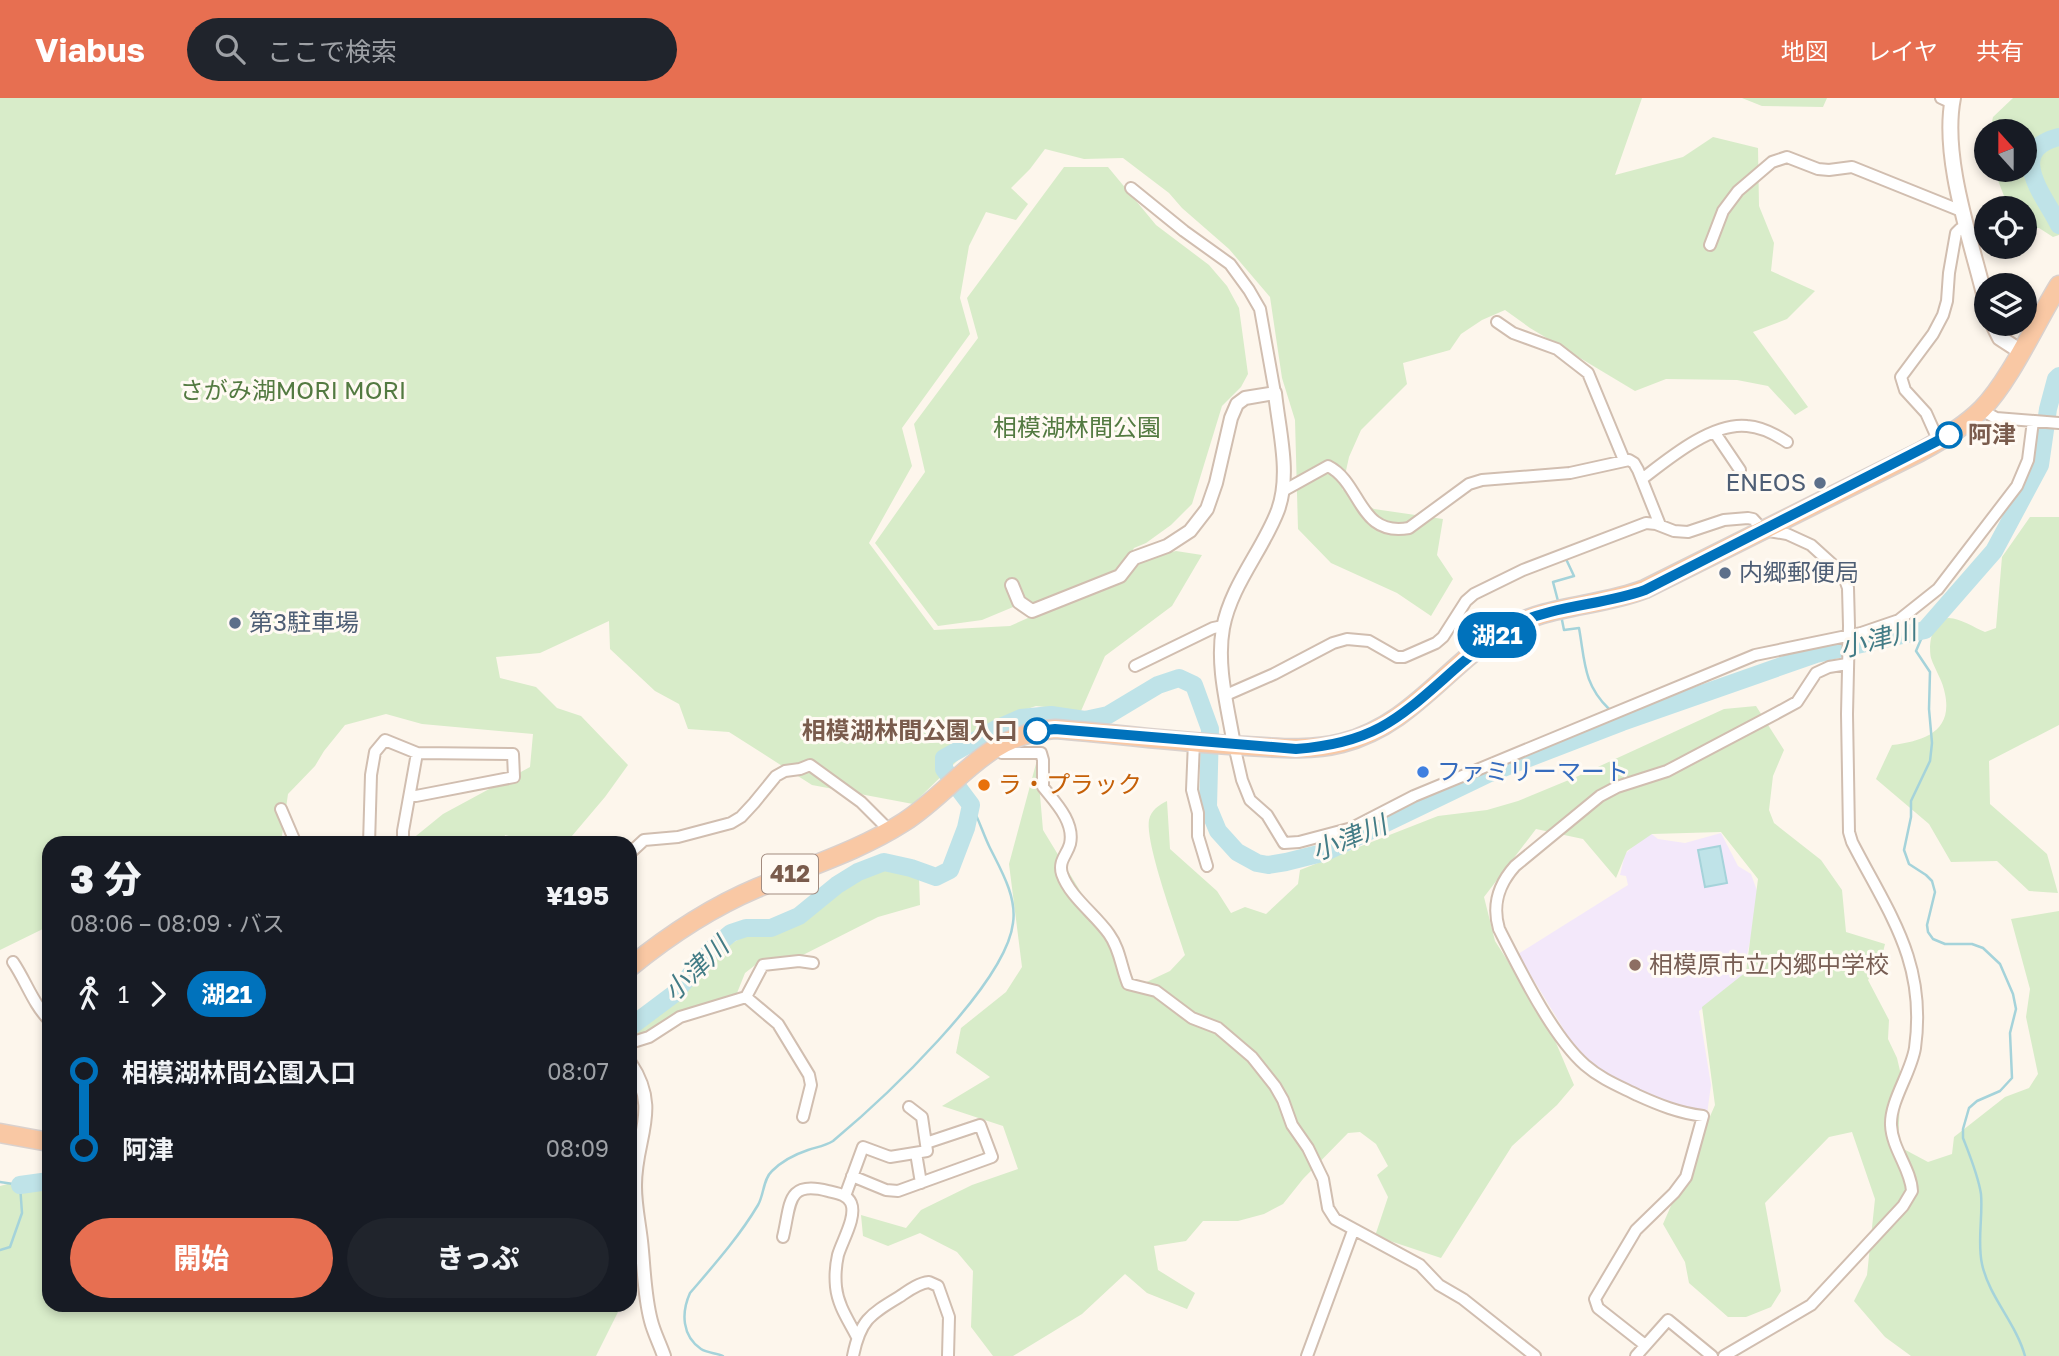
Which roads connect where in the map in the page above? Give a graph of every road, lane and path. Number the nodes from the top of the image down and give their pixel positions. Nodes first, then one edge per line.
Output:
1 (1949, 100) edge
2 (1132, 188) dead end
3 (1965, 218) junction
4 (1710, 245) dead end
5 (1979, 273) edge
6 (2059, 285) edge
7 (1497, 322) dead end
8 (1999, 336) edge
9 (2020, 351) junction
10 (1275, 393) junction
11 (1981, 410) junction
12 (2035, 421) junction
13 (2056, 423) edge
14 (1715, 433) junction
15 (1787, 442) dead end
16 (1939, 442) junction
17 (1624, 460) junction
18 (1740, 470) dead end
19 (1642, 479) junction
20 (1283, 491) junction
21 (1660, 525) junction
22 (1763, 530) junction
23 (1012, 585) dead end
24 (1223, 626) junction
25 (1849, 635) junction
26 (1847, 664) junction
27 (1135, 666) dead end
28 (1226, 695) junction
29 (1211, 743) junction
30 (992, 748) junction
31 (417, 753) junction
32 (410, 795) junction
33 (281, 809) dead end
34 (890, 831) junction
35 (293, 836) edge
36 (369, 836) edge
37 (403, 836) edge
38 (637, 846) edge
39 (1207, 866) dead end
40 (13, 962) dead end
41 (637, 962) edge
42 (813, 963) dead end
43 (746, 997) junction
44 (42, 1012) edge
45 (637, 1041) edge
46 (637, 1076) edge
47 (909, 1107) dead end
48 (803, 1117) dead end
49 (0, 1133) edge
50 (42, 1141) edge
51 (926, 1143) junction
52 (916, 1153) junction
53 (637, 1165) edge
54 (852, 1176) junction
55 (921, 1183) junction
56 (845, 1196) junction
57 (637, 1208) edge
58 (1353, 1231) junction
59 (782, 1237) dead end
60 (857, 1337) junction
61 (1645, 1345) junction
62 (664, 1356) edge
63 (853, 1356) edge
64 (948, 1356) edge
65 (1307, 1356) edge
66 (1535, 1356) edge
67 (1636, 1356) edge
68 (1712, 1356) edge
69 (1726, 1356) edge

1 - 3 main road
2 - 10 street
3 - 4 street
3 - 5 main road
3 - 16 street
6 - 9 highway, 412
7 - 17 street
8 - 9 main road
9 - 11 highway, 412
10 - 20 street
10 - 23 street
11 - 12 street
11 - 16 highway, 412
12 - 13 street
12 - 25 street
14 - 15 street
14 - 18 street
14 - 19 street
16 - 22 highway, 412
17 - 19 street
17 - 20 street
19 - 21 street
20 - 24 street
21 - 22 street
21 - 28 street
22 - 25 street
22 - 29 highway, 412
24 - 27 street
24 - 28 street
25 - 26 street
25 - 29 street
26 - 61 street
26 - 69 street
28 - 29 street
29 - 30 highway, 412
29 - 39 street
30 - 34 highway, 412
30 - 58 street
31 - 32 street
31 - 32 street
31 - 36 street
32 - 37 street
33 - 35 street
34 - 38 street
34 - 41 highway, 412
40 - 44 street
42 - 43 street
43 - 45 street
43 - 48 street
46 - 53 street
47 - 51 street
49 - 50 highway
51 - 52 street
51 - 55 street
52 - 54 street
52 - 55 street
54 - 55 street
54 - 56 street
56 - 59 street
56 - 60 street
57 - 62 street
58 - 65 street
58 - 66 street
60 - 63 street
60 - 64 street
61 - 67 street
61 - 68 street

